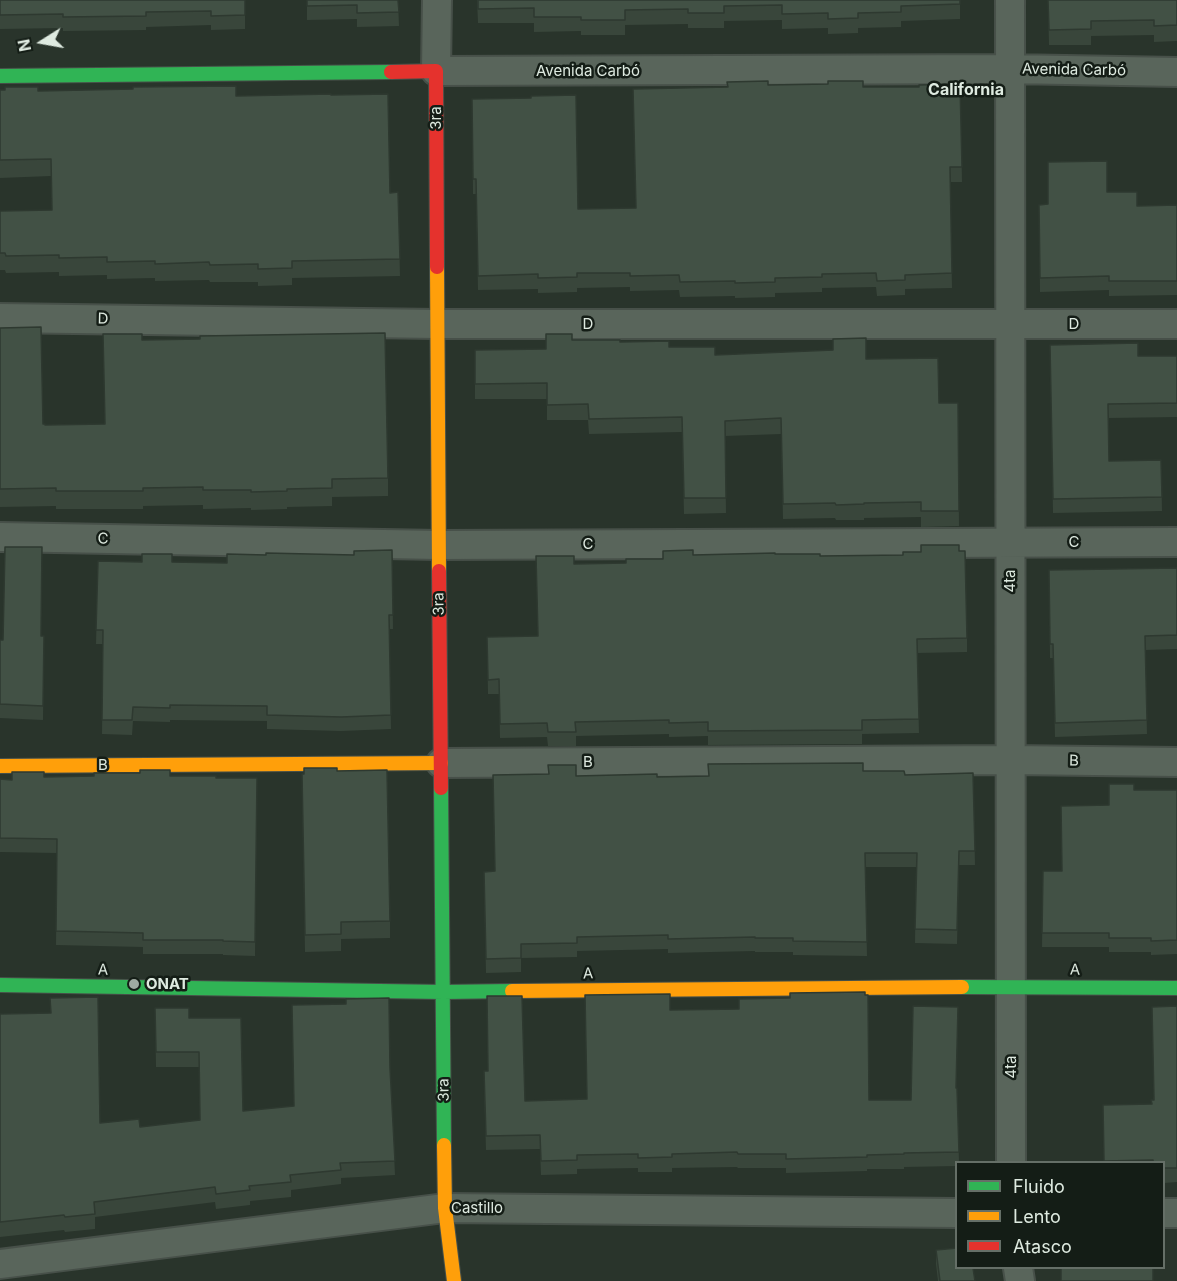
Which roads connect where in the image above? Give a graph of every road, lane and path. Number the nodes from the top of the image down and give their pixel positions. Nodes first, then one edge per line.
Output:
1 (437, 0) edge
2 (1010, 0) edge
3 (1010, 69) junction
4 (436, 71) junction
5 (1177, 72) edge
6 (0, 76) edge
7 (0, 318) edge
8 (1010, 323) junction
9 (437, 324) junction
10 (1177, 324) edge
11 (0, 537) edge
12 (1010, 542) junction
13 (1177, 542) edge
14 (439, 545) junction
15 (1011, 760) junction
16 (1177, 762) edge
17 (441, 763) junction
18 (0, 766) edge
19 (0, 985) edge
20 (1011, 986) junction
21 (1177, 988) edge
22 (443, 992) junction
23 (1011, 1161) edge
24 (445, 1208) junction
25 (955, 1213) edge
26 (0, 1264) edge
27 (454, 1281) edge

1 - 4 street, 3ra
2 - 3 street, 4ta
3 - 4 street, Avenida Carbó
3 - 5 street, Avenida Carbó
3 - 8 street, 4ta
4 - 6 street, Avenida Carbó
4 - 9 street, 3ra
7 - 9 street, D
8 - 9 street, D
8 - 10 street, D
8 - 12 street, 4ta
9 - 14 street, 3ra
11 - 14 street, C
12 - 13 street, C
12 - 14 street, C
12 - 15 street, 4ta
14 - 17 street, 3ra
15 - 16 street, B
15 - 17 street, B
15 - 20 street, 4ta
17 - 18 street, B
17 - 22 street, 3ra
19 - 22 street, A
20 - 21 street, A
20 - 22 street, A
20 - 23 street, 4ta
22 - 24 street, 3ra
24 - 25 street, Castillo
24 - 26 street, Castillo
24 - 27 street, 3ra

